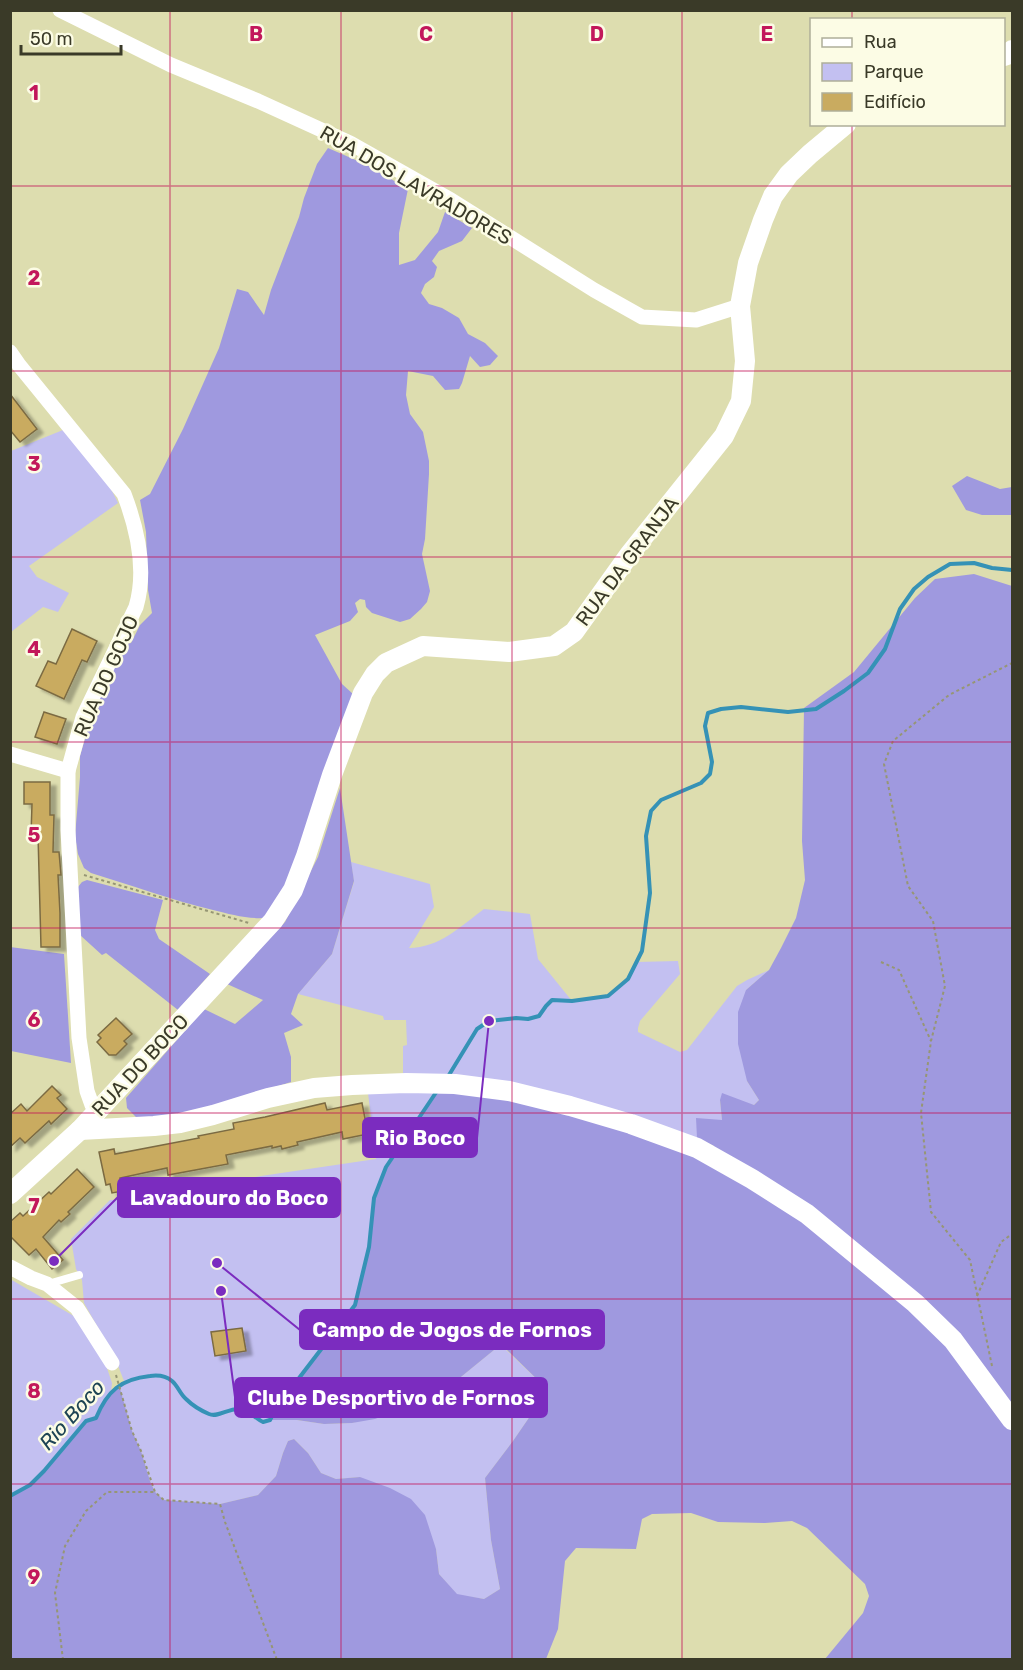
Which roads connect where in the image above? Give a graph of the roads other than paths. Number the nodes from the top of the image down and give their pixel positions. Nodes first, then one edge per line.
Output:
1 (60, 10) edge
2 (844, 126) edge
3 (740, 306) junction
4 (10, 352) edge
5 (10, 754) edge
6 (68, 771) junction
7 (265, 931) joint
8 (98, 1110) junction
9 (135, 1127) junction
10 (80, 1131) junction
11 (10, 1194) edge
12 (10, 1267) edge
13 (79, 1275) dead end
14 (46, 1284) junction
15 (114, 1370) road end
16 (1012, 1420) edge

1 - 3 street, RUA DOS LAVRADORES
2 - 3 street, RUA DA GRANJA
3 - 7 street, RUA DA GRANJA
4 - 6 street, RUA DO GOJO
5 - 6 street
6 - 8 street, RUA DO GOJO
7 - 8 street, RUA DO BOCO
8 - 9 street
8 - 10 street, RUA DO BOCO
9 - 10 street
9 - 16 street
10 - 11 street, RUA DO BOCO
12 - 14 street
13 - 14 lane
14 - 15 street

